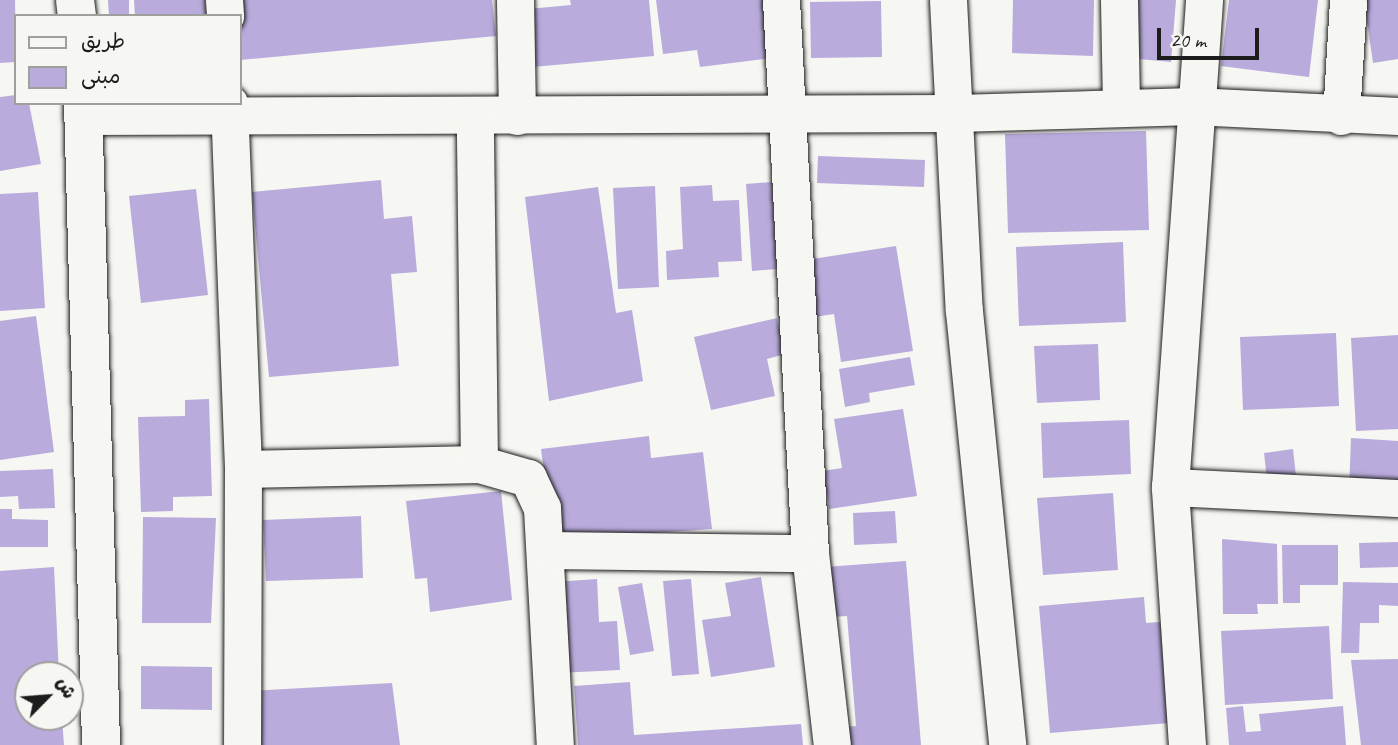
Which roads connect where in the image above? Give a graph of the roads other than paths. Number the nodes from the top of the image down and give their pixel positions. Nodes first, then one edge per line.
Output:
1 (515, 0) edge
2 (781, 0) edge
3 (948, 0) edge
4 (1119, 0) edge
5 (1204, 0) edge
6 (1348, 0) edge
7 (1193, 106) junction
8 (1121, 108) junction
9 (84, 110) edge
10 (229, 112) edge
11 (789, 112) junction
12 (957, 113) junction
13 (1341, 116) junction
14 (1398, 116) edge
15 (475, 117) junction
16 (517, 117) junction
17 (479, 464) junction
18 (243, 469) junction
19 (1170, 486) junction
20 (1398, 498) edge
21 (546, 550) junction
22 (810, 553) junction
23 (101, 745) edge
24 (242, 745) edge
25 (555, 745) edge
26 (832, 745) edge
27 (1007, 745) edge
28 (1187, 745) edge

1 - 16 street
2 - 11 street
3 - 12 street
4 - 8 street
5 - 7 street
6 - 13 street
7 - 8 street
7 - 13 street
7 - 19 street
8 - 12 street
9 - 10 street
9 - 23 street
10 - 15 street
10 - 18 street
11 - 12 street
11 - 16 street
11 - 22 street
12 - 27 street
13 - 14 street
15 - 16 street
15 - 17 street
17 - 18 street
17 - 21 street
18 - 24 street
19 - 20 street
19 - 28 street
21 - 22 street
21 - 25 street
22 - 26 street

